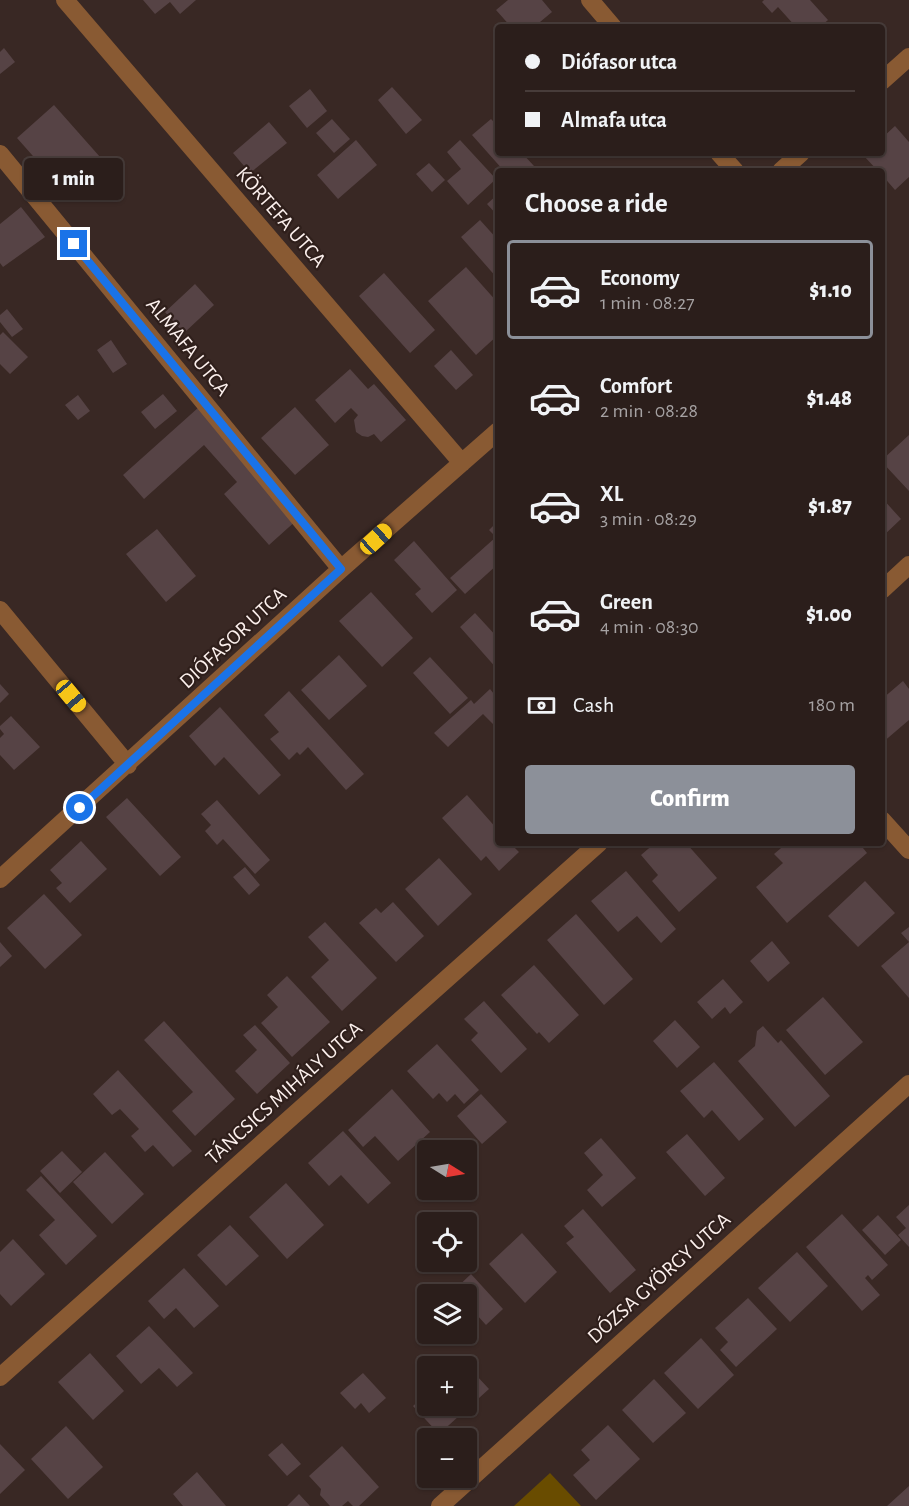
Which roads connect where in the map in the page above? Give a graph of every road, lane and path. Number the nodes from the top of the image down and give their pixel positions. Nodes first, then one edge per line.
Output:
1 (65, 0) edge
2 (590, 0) edge
3 (610, 24) edge
4 (909, 57) edge
5 (885, 78) edge
6 (0, 154) edge
7 (722, 156) edge
8 (798, 156) edge
9 (732, 168) edge
10 (784, 168) edge
11 (495, 434) edge
12 (462, 463) junction
13 (909, 565) edge
14 (341, 569) junction
15 (885, 587) edge
16 (0, 610) edge
17 (128, 765) junction
18 (885, 823) edge
19 (595, 846) edge
20 (909, 850) edge
21 (0, 879) edge
22 (909, 1084) edge
23 (0, 1377) edge
24 (440, 1506) edge

1 - 12 street, KÖRTEFA UTCA
2 - 3 street
4 - 5 street
6 - 14 street, ALMAFA UTCA
7 - 9 street
8 - 10 street
11 - 12 street, DIÓFASOR UTCA
12 - 14 street, DIÓFASOR UTCA
13 - 15 street
14 - 17 street, DIÓFASOR UTCA
16 - 17 street
17 - 21 street, DIÓFASOR UTCA
18 - 20 street
19 - 23 street, TÁNCSICS MIHÁLY UTCA
22 - 24 street, DÓZSA GYÖRGY UTCA

